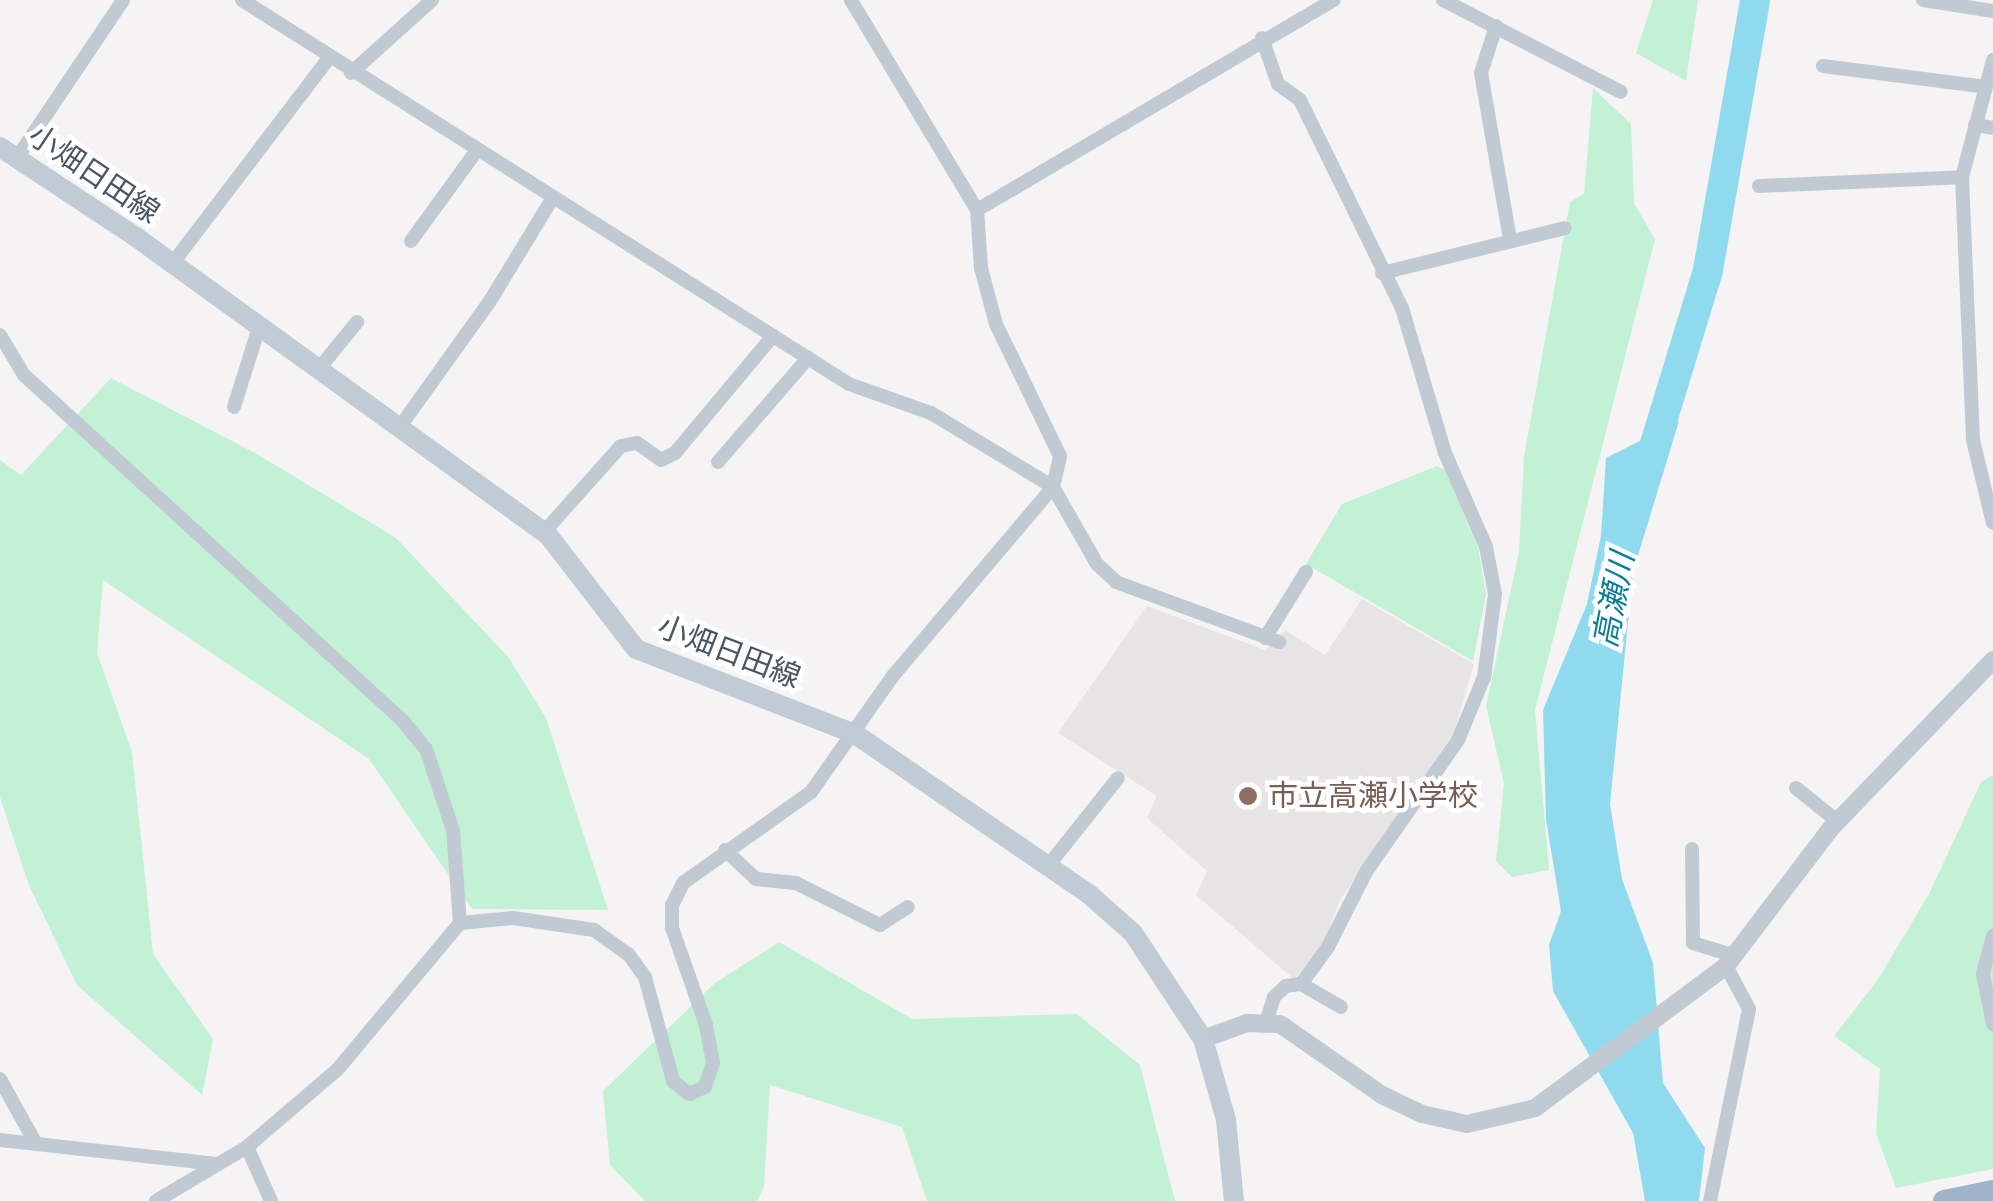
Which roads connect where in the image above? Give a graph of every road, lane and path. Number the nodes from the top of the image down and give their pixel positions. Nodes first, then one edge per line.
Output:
1 (123, 0) edge
2 (242, 0) edge
3 (432, 0) edge
4 (850, 0) edge
5 (1334, 0) edge
6 (1443, 0) edge
7 (1923, 0) edge
8 (1301, 7) edge
9 (1993, 11) edge
10 (1496, 26) junction
11 (1262, 38) junction
12 (328, 58) junction
13 (1993, 60) edge
14 (1823, 66) dead end
15 (351, 72) junction
16 (1986, 86) junction
17 (1622, 92) dead end
18 (1975, 124) junction
19 (1993, 128) edge
20 (476, 150) junction
21 (6, 155) edge
22 (1962, 177) junction
23 (1759, 186) dead end
24 (552, 199) junction
25 (977, 210) junction
26 (1566, 228) dead end
27 (1510, 238) junction
28 (412, 241) dead end
29 (172, 264) junction
30 (1382, 273) junction
31 (358, 322) dead end
32 (259, 327) junction
33 (0, 335) edge
34 (773, 336) junction
35 (808, 358) junction
36 (318, 370) junction
37 (234, 406) dead end
38 (398, 428) junction
39 (718, 462) dead end
40 (1053, 488) junction
41 (1993, 522) edge
42 (544, 532) junction
43 (1306, 572) dead end
44 (1993, 660) edge
45 (855, 734) junction
46 (1118, 778) dead end
47 (1796, 788) dead end
48 (1838, 821) junction
49 (1692, 849) dead end
50 (725, 850) junction
51 (1048, 866) junction
52 (908, 908) dead end
53 (460, 923) junction
54 (1993, 936) edge
55 (1730, 961) junction
56 (1300, 984) junction
57 (1341, 1007) dead end
58 (1266, 1023) junction
59 (1993, 1024) edge
60 (1203, 1039) junction
61 (0, 1079) edge
62 (0, 1140) edge
63 (36, 1144) junction
64 (246, 1146) junction
65 (217, 1164) junction
66 (1993, 1191) edge
67 (1955, 1200) edge
68 (156, 1201) edge
69 (270, 1201) edge
70 (1234, 1201) edge
71 (1710, 1201) edge

1 - 21 street
2 - 12 street
3 - 15 street
4 - 25 street
5 - 8 street
6 - 10 street
7 - 9 street
8 - 11 street
10 - 17 street
10 - 27 street
11 - 25 street
11 - 30 street
12 - 15 street
12 - 29 street
13 - 16 street
14 - 16 street
15 - 20 street
16 - 18 street
18 - 19 street
18 - 22 street
20 - 24 street
20 - 28 street
21 - 29 main road, 小畑日田線
22 - 23 street
22 - 41 street
24 - 34 street
24 - 38 street
25 - 40 street
26 - 27 street
27 - 30 street
29 - 32 main road, 小畑日田線
30 - 56 street
31 - 36 street
32 - 36 main road, 小畑日田線
32 - 37 street
33 - 53 street
34 - 35 street
34 - 42 street
35 - 39 street
35 - 40 street
36 - 38 main road, 小畑日田線
38 - 42 main road, 小畑日田線
40 - 43 street
40 - 45 street
42 - 45 main road, 小畑日田線
44 - 48 street
45 - 50 street
45 - 51 main road, 小畑日田線
46 - 51 street
47 - 48 street
48 - 55 street
49 - 55 street
50 - 52 street
50 - 53 street
51 - 60 main road, 小畑日田線
53 - 64 street
54 - 59 street
55 - 58 street
55 - 71 street
56 - 57 street
56 - 58 street
58 - 60 street
60 - 70 main road, 小畑日田線
61 - 63 street
62 - 63 street
63 - 65 street
64 - 65 street
64 - 69 street
65 - 68 street
66 - 67 highway

